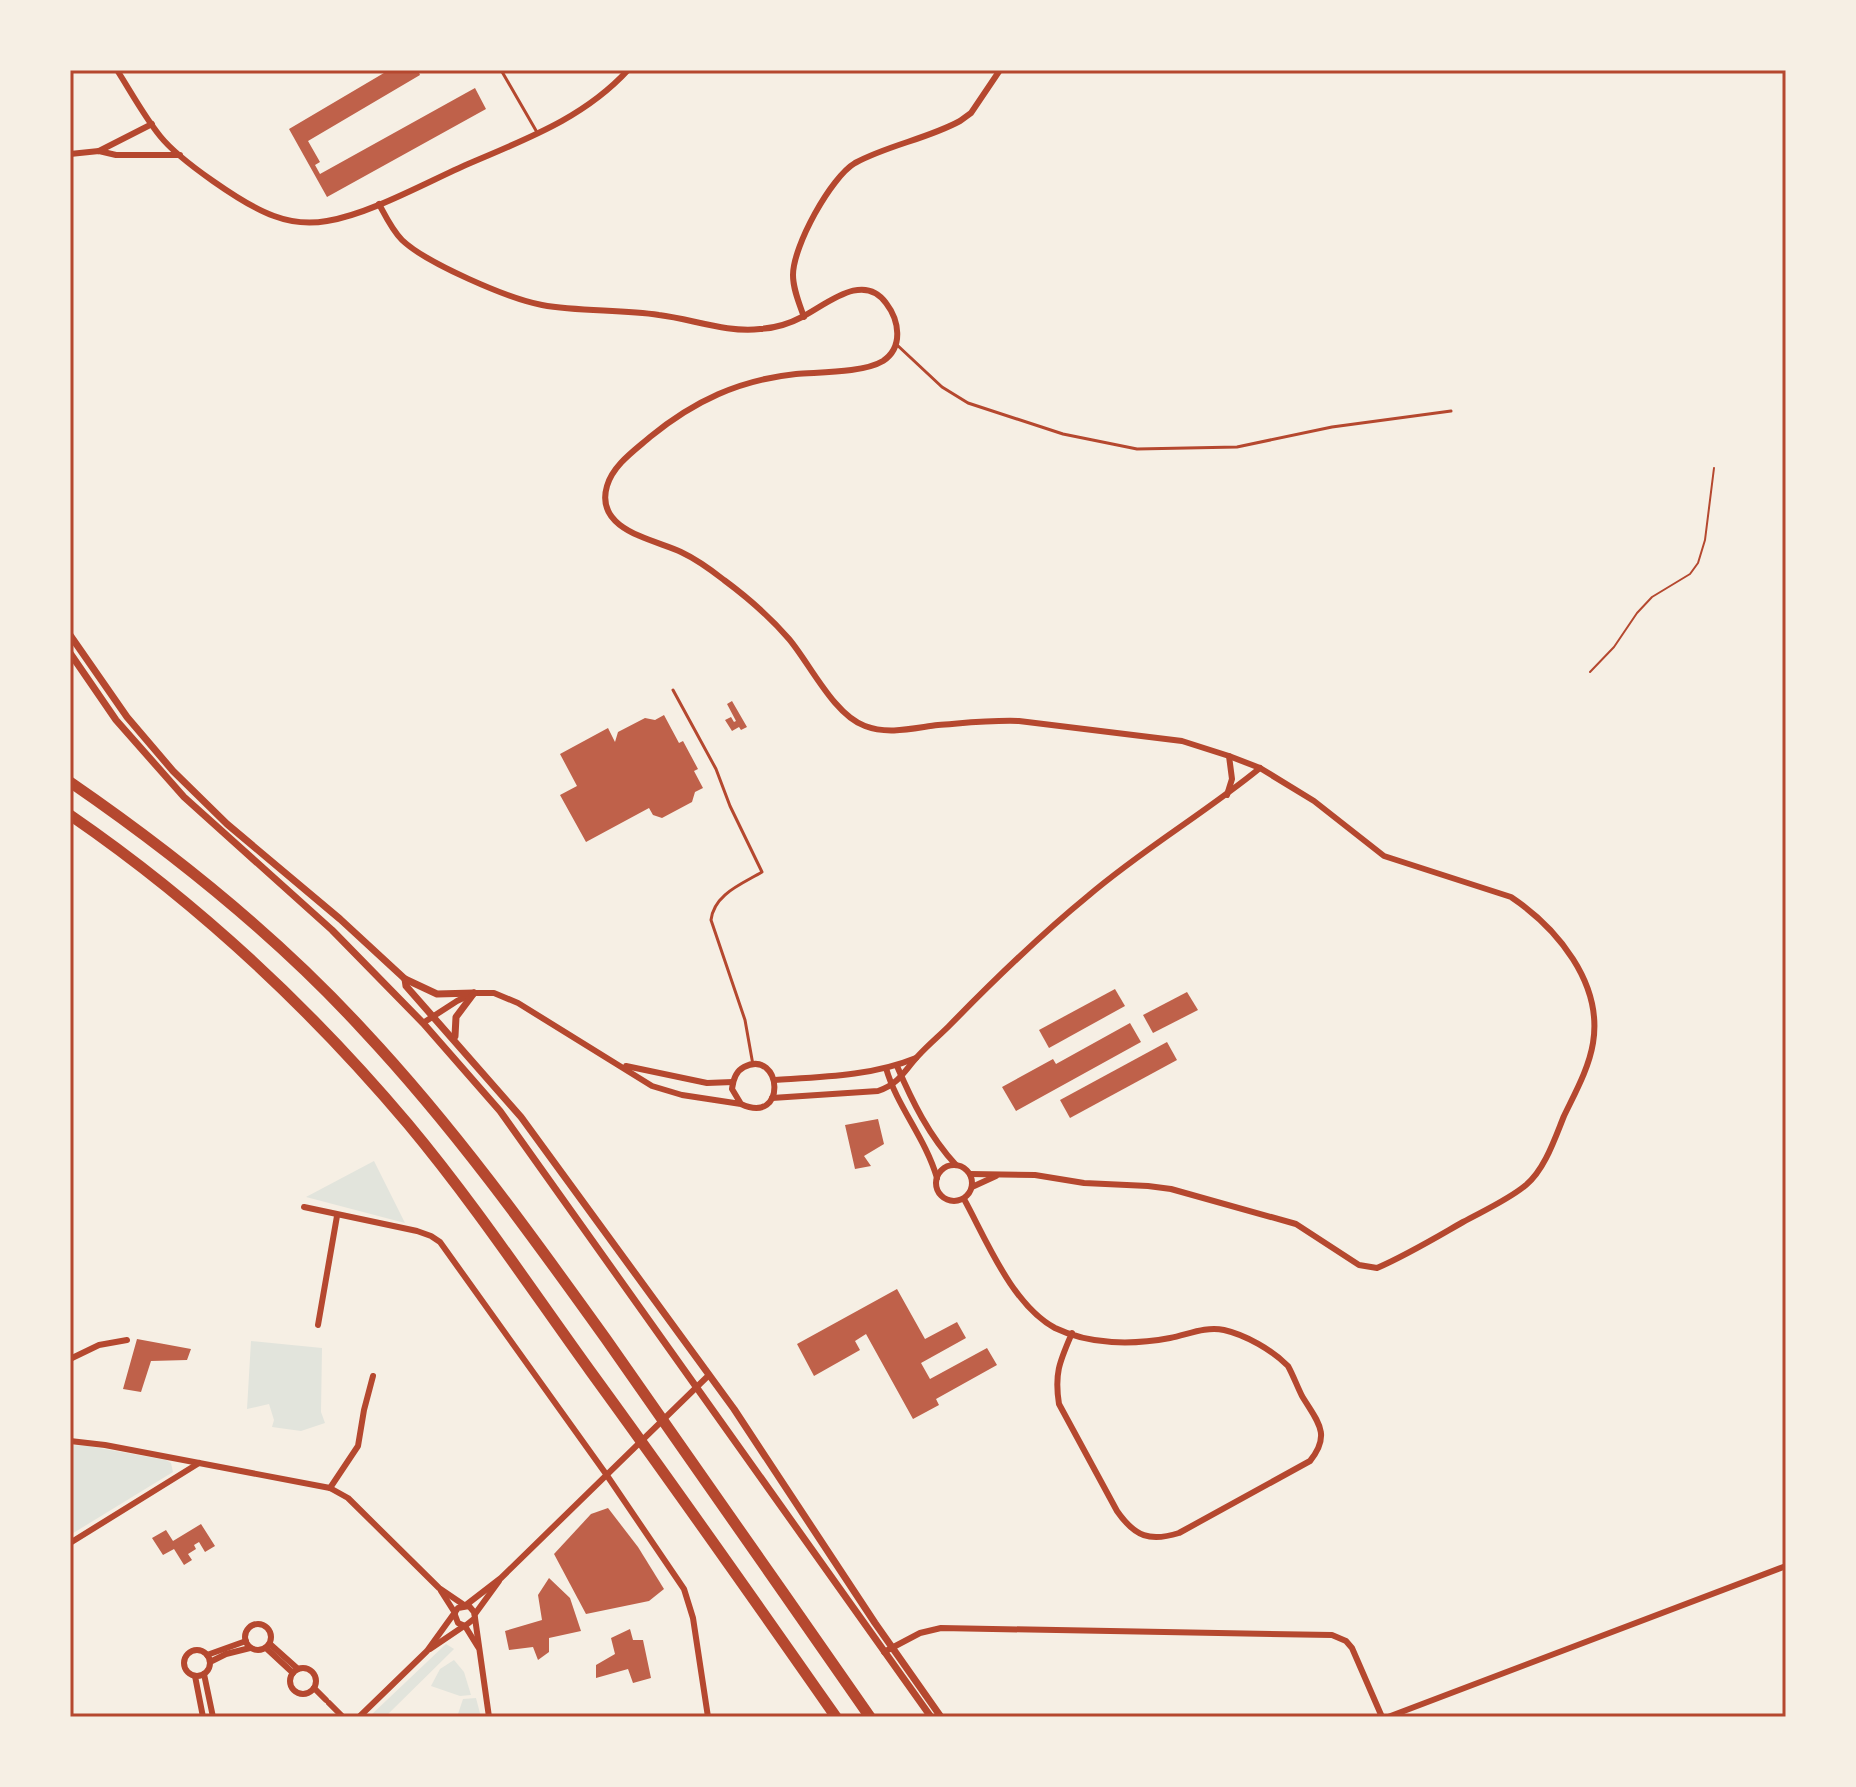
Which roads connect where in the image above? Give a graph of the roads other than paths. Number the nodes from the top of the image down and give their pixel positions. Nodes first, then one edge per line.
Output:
1 (117, 70) edge
2 (501, 70) edge
3 (628, 70) edge
4 (1000, 70) edge
5 (152, 124) junction
6 (538, 134) junction
7 (99, 151) junction
8 (70, 154) edge
9 (180, 155) junction
10 (379, 204) junction
11 (804, 317) junction
12 (896, 344) junction
13 (1451, 411) dead end
14 (70, 635) edge
15 (70, 653) edge
16 (673, 690) dead end
17 (1229, 756) junction
18 (1260, 768) junction
19 (70, 782) edge
20 (1227, 795) junction
21 (70, 815) edge
22 (405, 979) junction
23 (474, 993) junction
24 (433, 1015) junction
25 (423, 1023) junction
26 (456, 1040) junction
27 (916, 1058) junction
28 (621, 1064) junction
29 (753, 1065) junction
30 (897, 1066) junction
31 (886, 1068) junction
32 (902, 1078) junction
33 (684, 1079) junction
34 (775, 1080) junction
35 (733, 1082) junction
36 (891, 1087) junction
37 (682, 1095) junction
38 (772, 1098) junction
39 (741, 1104) junction
40 (956, 1165) junction
41 (970, 1174) junction
42 (999, 1174) junction
43 (937, 1178) junction
44 (972, 1187) junction
45 (964, 1199) junction
46 (304, 1207) dead end
47 (337, 1216) junction
48 (318, 1325) dead end
49 (1072, 1333) junction
50 (127, 1340) dead end
51 (70, 1359) edge
52 (709, 1375) junction
53 (373, 1376) dead end
54 (697, 1387) junction
55 (70, 1441) edge
56 (199, 1463) junction
57 (606, 1474) junction
58 (330, 1488) junction
59 (70, 1543) edge
60 (1786, 1566) edge
61 (501, 1578) junction
62 (439, 1588) junction
63 (465, 1605) junction
64 (455, 1614) junction
65 (475, 1616) junction
66 (465, 1626) junction
67 (248, 1644) junction
68 (268, 1646) junction
69 (888, 1650) junction
70 (427, 1651) junction
71 (479, 1651) junction
72 (208, 1658) junction
73 (295, 1671) junction
74 (204, 1674) junction
75 (195, 1676) junction
76 (314, 1688) junction
77 (203, 1717) edge
78 (211, 1717) edge
79 (343, 1717) edge
80 (359, 1717) edge
81 (489, 1717) edge
82 (708, 1717) edge
83 (836, 1717) edge
84 (870, 1717) edge
85 (931, 1717) edge
86 (941, 1717) edge
87 (1382, 1717) edge
88 (1388, 1717) edge

1 - 5 street
2 - 6 lane
3 - 6 street
4 - 11 street
5 - 7 street
5 - 9 street
6 - 10 street
7 - 8 street
7 - 9 street
9 - 10 street
10 - 11 street
11 - 12 street
12 - 13 lane
12 - 17 street
14 - 22 street
15 - 25 street
16 - 29 lane
17 - 18 street
17 - 20 street
18 - 20 street
18 - 42 street
19 - 84 highway
20 - 27 street
21 - 83 highway
22 - 23 street
22 - 24 street
23 - 24 street
23 - 26 street
23 - 28 street
24 - 25 street
24 - 26 street
25 - 54 street
26 - 52 street
27 - 30 street
27 - 32 street
28 - 33 street
28 - 37 street
29 - 34 street
29 - 35 street
30 - 31 street
30 - 32 street
31 - 34 street
31 - 36 street
32 - 36 street
32 - 40 street
33 - 35 street
33 - 37 street
34 - 38 street
35 - 39 street
36 - 38 street
36 - 43 street
37 - 39 street
38 - 39 street
40 - 41 street
40 - 43 street
41 - 42 street
41 - 44 street
42 - 44 street
43 - 45 street
44 - 45 street
45 - 49 street
46 - 47 street
47 - 48 street
47 - 57 street
49 - 49 street
50 - 51 street
52 - 54 street
52 - 69 street
53 - 58 street
54 - 57 street
54 - 69 street
55 - 56 street
56 - 58 street
56 - 59 street
57 - 61 street
57 - 82 street
58 - 62 street
60 - 88 street
61 - 63 street
61 - 65 street
62 - 63 street
62 - 64 street
63 - 64 street
63 - 65 street
64 - 66 street
64 - 70 street
65 - 66 street
65 - 71 street
66 - 70 street
66 - 71 street
67 - 68 street
67 - 68 street
67 - 72 street
68 - 73 street
69 - 85 street
69 - 86 street
69 - 87 street
70 - 80 street
71 - 81 street
72 - 74 street
72 - 75 street
73 - 76 street
73 - 76 street
74 - 75 street
74 - 78 street
75 - 77 street
76 - 79 street

